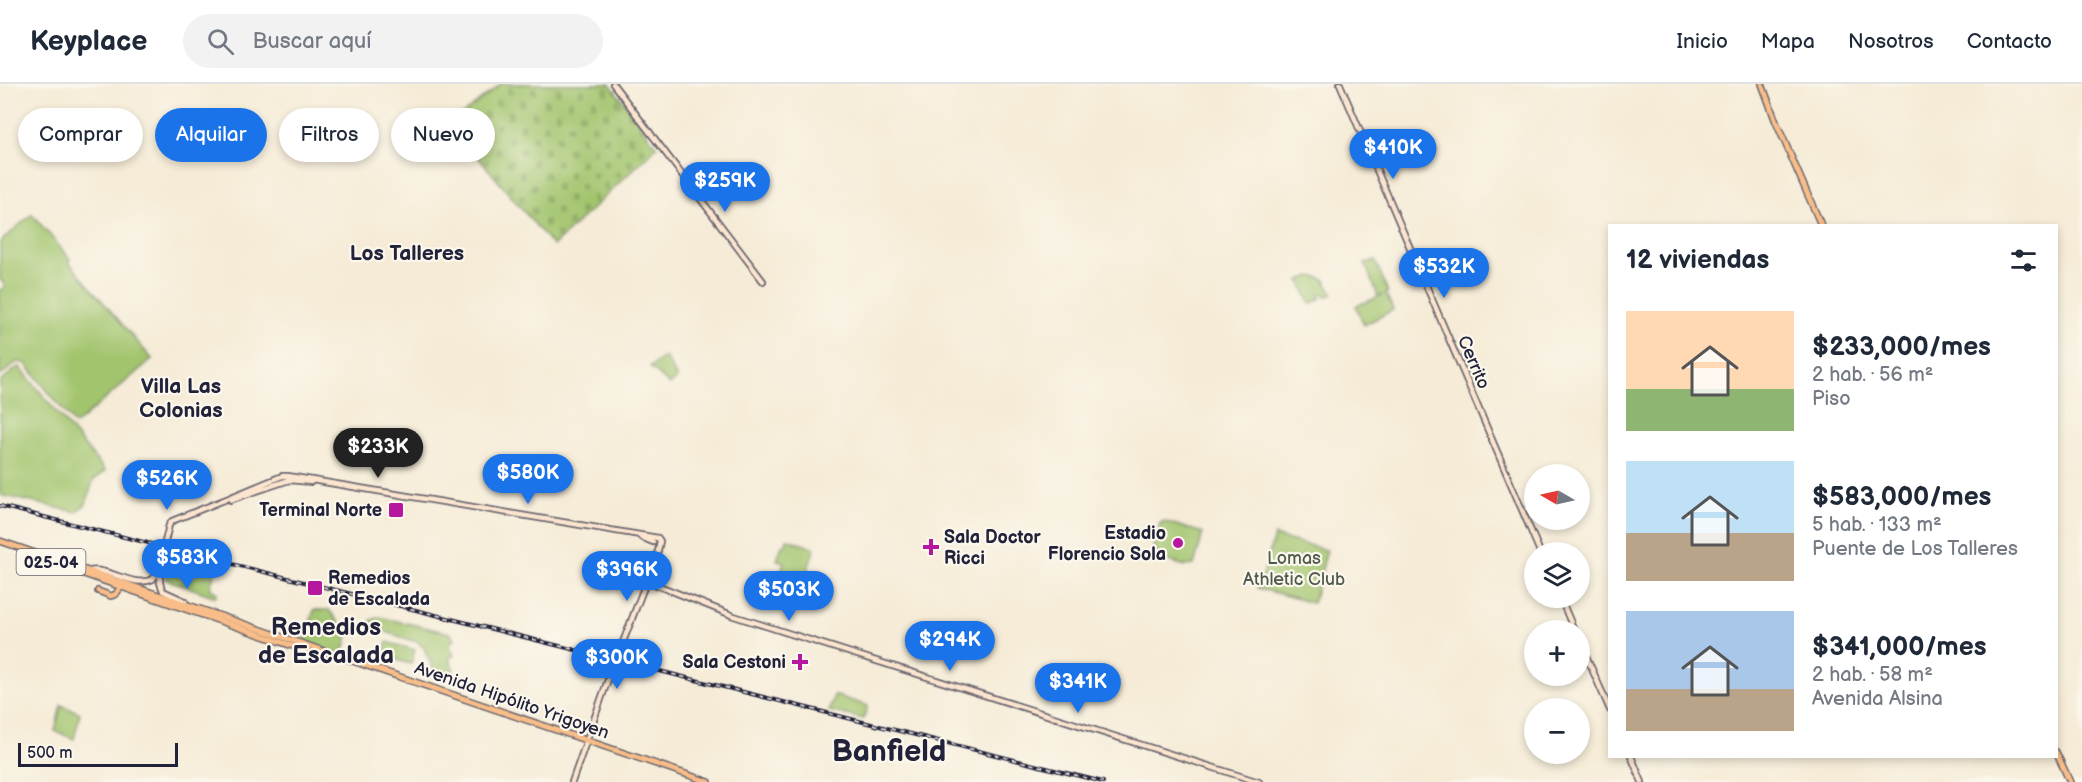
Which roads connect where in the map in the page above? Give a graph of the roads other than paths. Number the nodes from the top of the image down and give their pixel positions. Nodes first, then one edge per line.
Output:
1 (613, 84) edge
2 (1340, 84) edge
3 (1762, 84) edge
4 (1821, 224) edge
5 (763, 281) dead end
6 (229, 499) junction
7 (654, 541) junction
8 (1536, 542) edge
9 (0, 543) edge
10 (656, 556) junction
11 (160, 572) junction
12 (125, 583) junction
13 (647, 583) junction
14 (98, 591) dead end
15 (186, 605) junction
16 (618, 655) tunnel mouth
17 (1590, 665) edge
18 (611, 671) tunnel mouth
19 (1608, 705) edge
20 (586, 743) junction
21 (2058, 756) edge
22 (1632, 758) edge
23 (572, 782) edge
24 (698, 782) edge
25 (709, 782) edge
26 (1250, 782) edge
27 (1259, 782) edge
28 (1642, 782) edge
29 (2070, 782) edge

1 - 5 main road
2 - 8 main road, Cerrito
3 - 4 main road
6 - 7 main road
6 - 7 main road
6 - 11 main road, bridge
6 - 12 main road, bridge
7 - 10 main road
7 - 10 main road
9 - 12 main road, Avenida Hipólito Yrigoyen / 025-04
9 - 12 main road, Avenida Hipólito Yrigoyen / 025-04
10 - 13 main road
11 - 12 main road
11 - 15 main road
12 - 14 main road
12 - 15 main road, Avenida Hipólito Yrigoyen / 025-04
12 - 20 main road, Avenida Hipólito Yrigoyen / 025-04
13 - 16 main road
13 - 26 main road
13 - 27 main road
15 - 20 main road, Avenida Hipólito Yrigoyen / 025-04
17 - 19 main road
18 - 20 main road
20 - 23 main road
20 - 24 main road, Avenida Hipólito Yrigoyen
20 - 25 main road, Avenida Hipólito Yrigoyen
21 - 29 main road
22 - 28 main road

